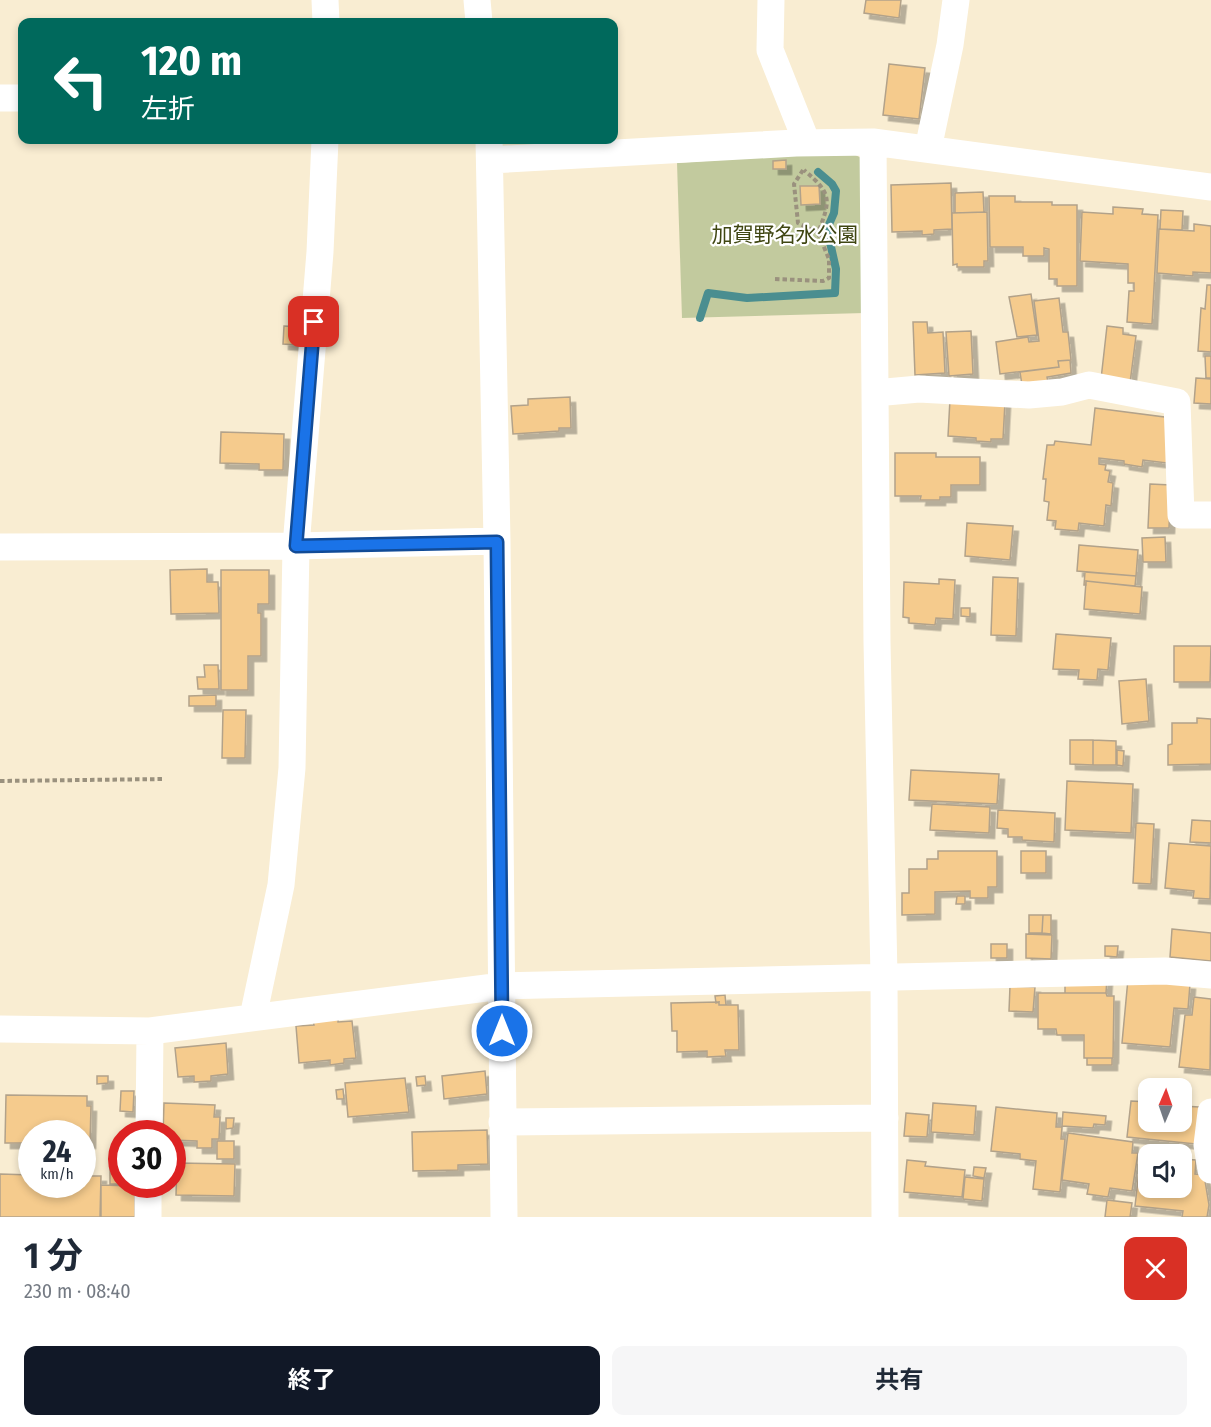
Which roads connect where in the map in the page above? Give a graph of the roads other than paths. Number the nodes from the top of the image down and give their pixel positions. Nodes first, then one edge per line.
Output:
1 (325, 0) edge
2 (477, 0) edge
3 (771, 0) edge
4 (956, 0) edge
5 (326, 18) edge
6 (478, 18) edge
7 (0, 98) edge
8 (18, 98) edge
9 (873, 142) junction
10 (802, 143) junction
11 (325, 144) edge
12 (928, 149) junction
13 (489, 150) edge
14 (1211, 187) edge
15 (875, 393) junction
16 (1211, 515) edge
17 (497, 542) junction
18 (296, 546) junction
19 (0, 548) edge
20 (1211, 975) edge
21 (884, 976) junction
22 (502, 986) junction
23 (253, 1017) junction
24 (0, 1029) edge
25 (150, 1031) junction
26 (1211, 1112) edge
27 (885, 1118) junction
28 (149, 1120) edge
29 (502, 1122) junction
30 (1211, 1170) edge
31 (148, 1198) edge
32 (147, 1217) edge
33 (504, 1217) edge
34 (885, 1217) edge

1 - 5 street
2 - 6 street
3 - 10 street
4 - 12 street
7 - 8 street
9 - 10 street
9 - 12 street
9 - 15 street
10 - 13 street
11 - 18 street
12 - 14 street
13 - 17 street
15 - 16 street
15 - 21 street
17 - 18 street
17 - 22 street
18 - 19 street
18 - 23 street
20 - 21 street
21 - 22 street
21 - 27 street
22 - 23 street
22 - 29 street
23 - 25 street
24 - 25 street
25 - 28 street
26 - 30 street
27 - 29 street
27 - 34 street
29 - 33 street
31 - 32 street

